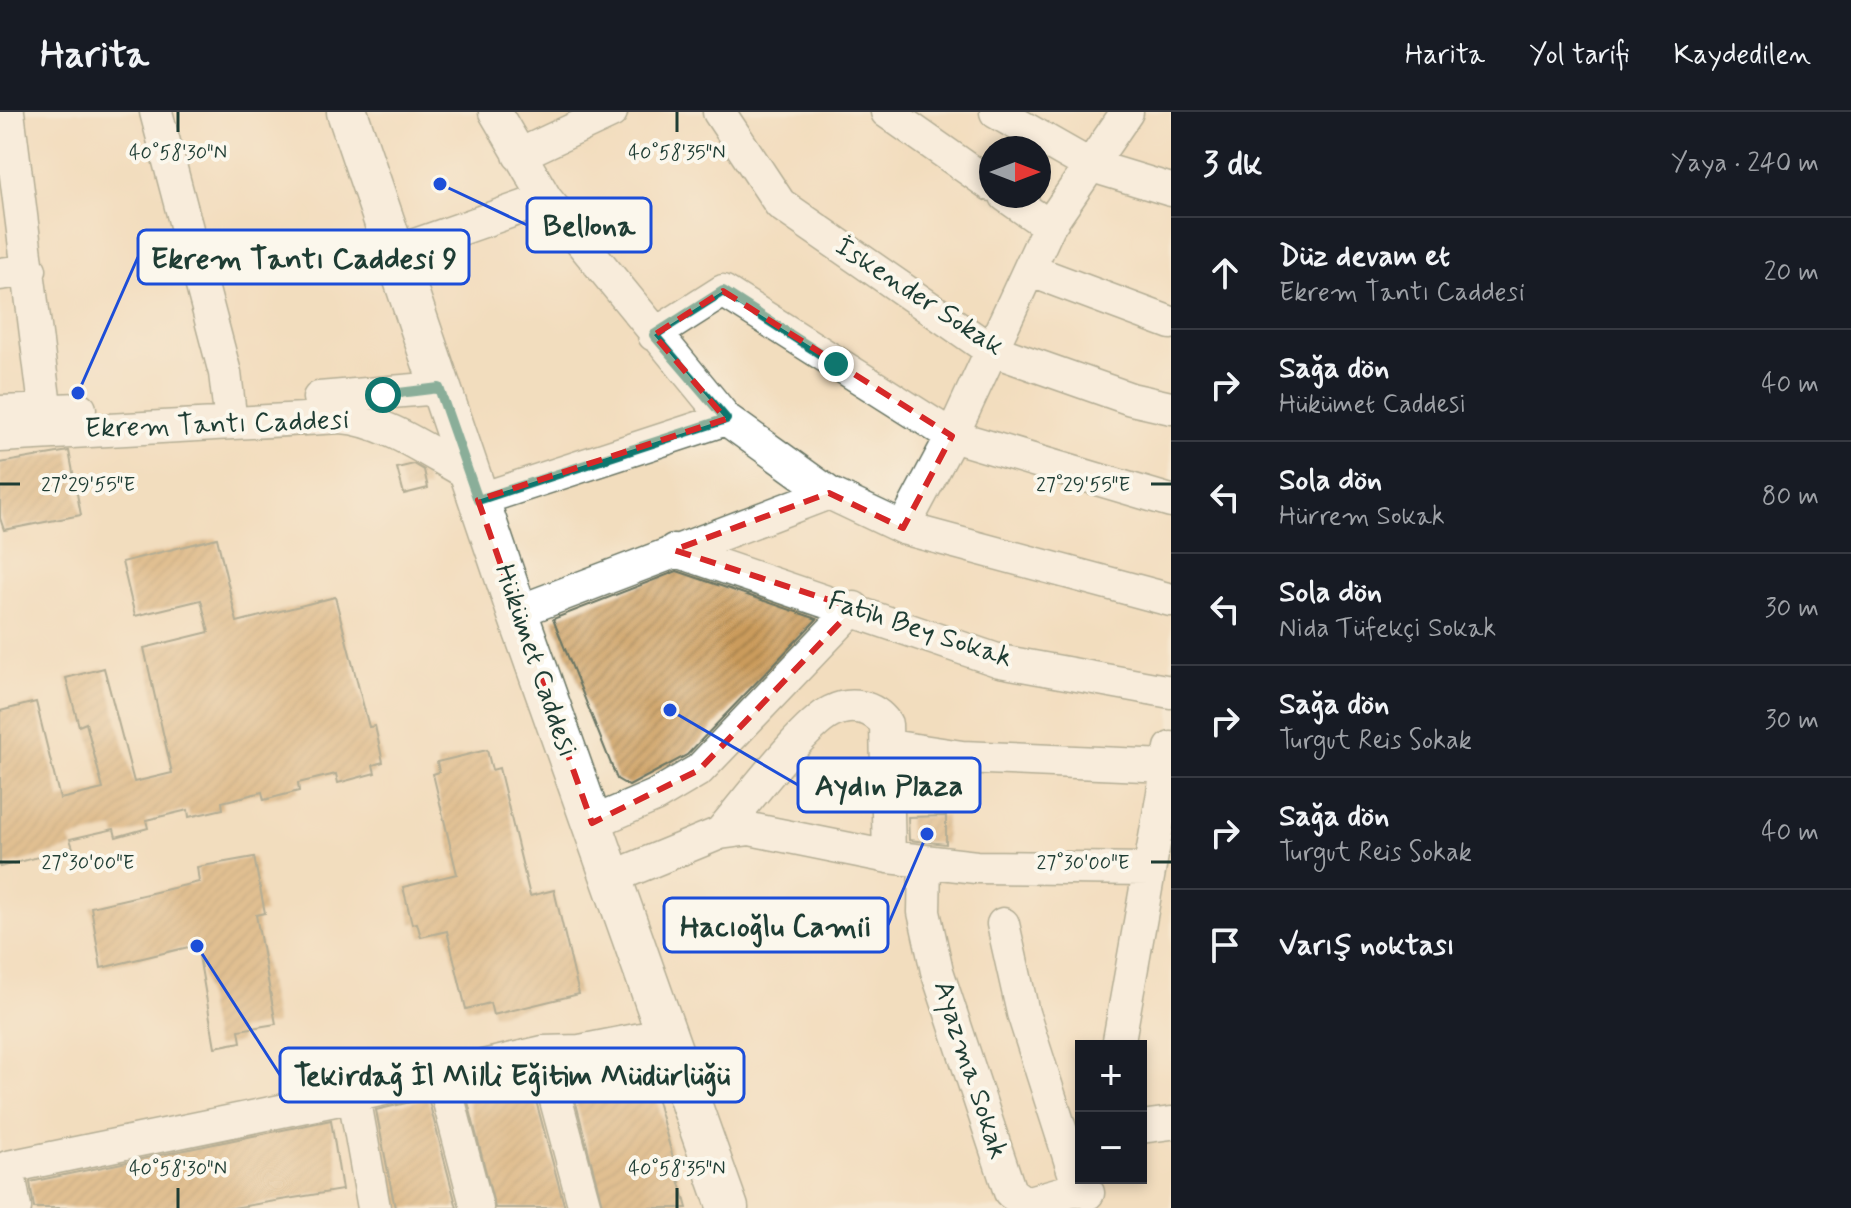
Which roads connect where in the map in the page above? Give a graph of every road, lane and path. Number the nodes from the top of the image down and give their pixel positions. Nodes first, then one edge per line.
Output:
1 (8, 112) edge
2 (156, 112) edge
3 (347, 112) edge
4 (495, 112) edge
5 (611, 112) edge
6 (719, 112) edge
7 (887, 112) edge
8 (996, 112) edge
9 (1127, 112) edge
10 (7, 153) edge
11 (519, 155) junction
12 (1089, 165) junction
13 (979, 177) edge
14 (1171, 190) edge
15 (546, 199) junction
16 (1023, 208) edge
17 (1049, 226) junction
18 (395, 252) junction
19 (1029, 270) junction
20 (15, 272) edge
21 (1171, 323) edge
22 (654, 335) junction
23 (989, 349) junction
24 (439, 388) junction
25 (1171, 408) edge
26 (0, 412) edge
27 (230, 412) junction
28 (726, 419) junction
29 (47, 422) junction
30 (0, 436) edge
31 (952, 436) junction
32 (474, 487) junction
33 (829, 493) junction
34 (1171, 501) edge
35 (903, 528) junction
36 (674, 550) junction
37 (1171, 600) edge
38 (854, 608) junction
39 (517, 612) junction
40 (1171, 692) edge
41 (889, 746) junction
42 (1169, 757) edge
43 (592, 823) junction
44 (720, 833) junction
45 (1159, 849) edge
46 (889, 857) junction
47 (925, 862) junction
48 (613, 877) junction
49 (1003, 924) dead end
50 (667, 1034) junction
51 (1119, 1040) edge
52 (543, 1052) junction
53 (442, 1075) junction
54 (354, 1096) junction
55 (1171, 1123) edge
56 (1147, 1126) edge
57 (1086, 1192) edge
58 (15, 1208) edge
59 (374, 1208) edge
60 (477, 1208) edge
61 (585, 1208) edge
62 (728, 1208) edge

1 - 10 street
2 - 27 street
3 - 18 main road, Hükümet Caddesi
4 - 11 street
5 - 11 street
6 - 23 street, İskender Sokak
7 - 13 street
8 - 12 street
9 - 12 street
10 - 20 street
11 - 15 street
12 - 14 street
12 - 17 street
15 - 18 street
15 - 22 street
16 - 17 street
17 - 19 street
18 - 24 main road, Hükümet Caddesi
19 - 21 street
19 - 23 street
20 - 29 street
22 - 28 street
22 - 31 street
23 - 25 street, İskender Sokak
23 - 31 street
24 - 27 street, Ekrem Tantı Caddesi
24 - 32 main road, Hükümet Caddesi
26 - 29 street, Ekrem Tantı Caddesi
27 - 29 street, Ekrem Tantı Caddesi
27 - 32 street, Ekrem Tantı Caddesi
28 - 32 street
28 - 33 street
29 - 30 street, Ekrem Tantı Caddesi
31 - 34 street
31 - 35 street
32 - 39 main road, Hükümet Caddesi
33 - 35 street
33 - 36 street
35 - 37 street
36 - 38 street, Fatih Bey Sokak
36 - 39 street
38 - 40 street, Fatih Bey Sokak
38 - 43 street
39 - 43 main road, Hükümet Caddesi
41 - 42 street
41 - 44 street
41 - 46 street
42 - 45 street
43 - 48 main road, Hükümet Caddesi
44 - 46 street
44 - 48 street
45 - 47 street
45 - 51 street
46 - 47 street
47 - 57 street, Ayazma Sokak
48 - 50 main road, Hükümet Caddesi
49 - 57 street
50 - 52 street
50 - 62 main road, Hükümet Caddesi
52 - 53 street
52 - 61 street
53 - 54 street
53 - 60 street
54 - 58 street
54 - 59 street
55 - 56 street

